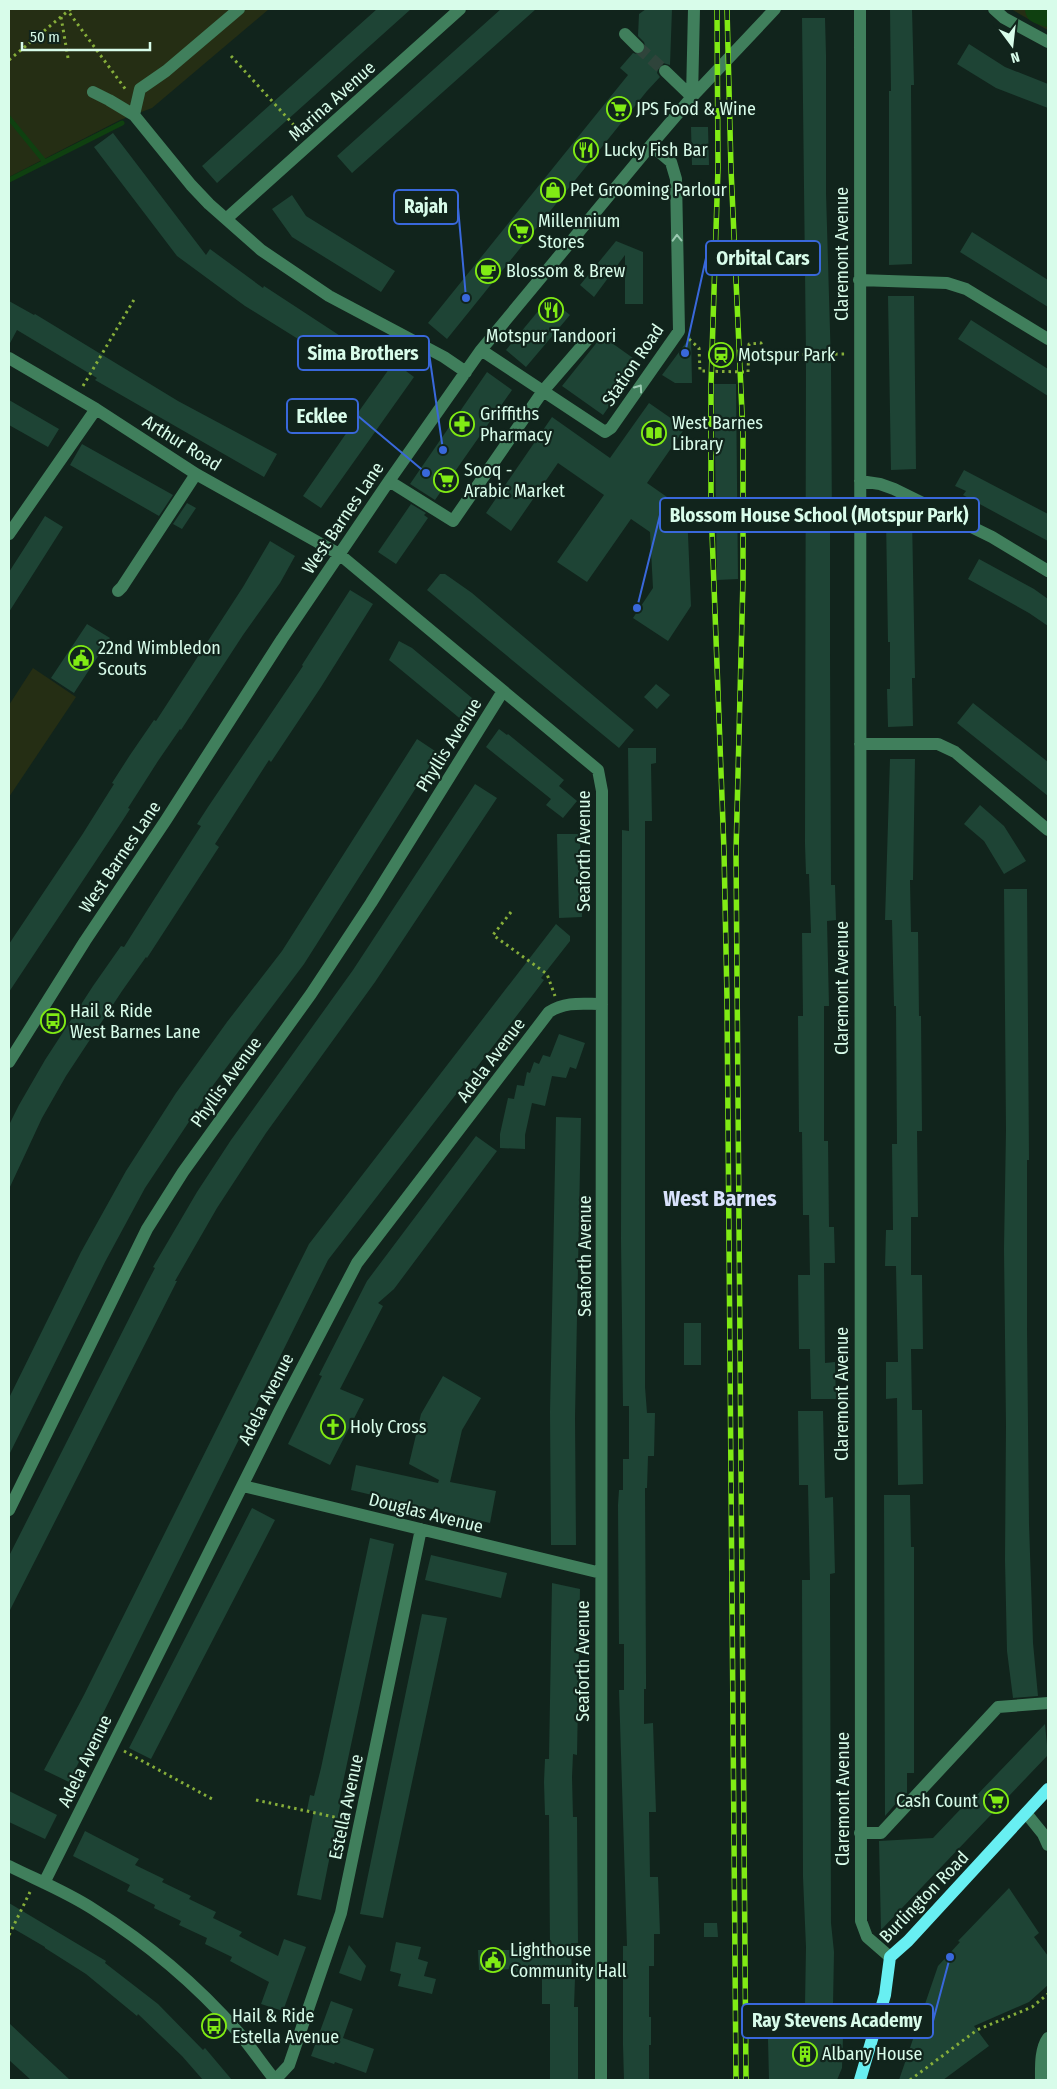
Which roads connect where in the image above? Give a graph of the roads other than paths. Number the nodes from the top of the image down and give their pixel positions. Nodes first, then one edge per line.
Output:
1 (239, 9) edge
2 (460, 9) edge
3 (694, 9) edge
4 (775, 9) edge
5 (860, 9) edge
6 (994, 9) edge
7 (625, 34) dead end
8 (1048, 42) edge
9 (638, 47) tunnel mouth
10 (665, 72) tunnel mouth
11 (93, 92) dead end
12 (692, 97) junction
13 (134, 115) junction
14 (651, 145) junction
15 (226, 220) junction
16 (859, 280) junction
17 (588, 339) dead end
18 (1048, 340) edge
19 (482, 350) junction
20 (9, 358) edge
21 (466, 372) junction
22 (543, 391) junction
23 (96, 409) junction
24 (196, 474) junction
25 (389, 481) junction
26 (860, 482) junction
27 (9, 534) edge
28 (339, 554) junction
29 (1048, 571) edge
30 (118, 590) dead end
31 (503, 691) junction
32 (860, 744) junction
33 (1048, 830) edge
34 (602, 1004) junction
35 (9, 1062) edge
36 (242, 1486) junction
37 (9, 1510) edge
38 (421, 1529) junction
39 (600, 1573) junction
40 (1048, 1703) edge
41 (1048, 1789) edge
42 (1026, 1813) junction
43 (860, 1833) junction
44 (1048, 1846) edge
45 (9, 1866) edge
46 (40, 1882) junction
47 (890, 1957) junction
48 (1048, 2038) edge
49 (275, 2080) edge
50 (601, 2080) edge
51 (860, 2080) edge
52 (1041, 2080) edge

1 - 13 street
2 - 15 street, Marina Avenue
3 - 12 street
4 - 12 street, West Barnes Lane
5 - 16 street, Claremont Avenue
6 - 8 street
7 - 9 street
10 - 12 street
11 - 13 street
12 - 14 street, West Barnes Lane
13 - 15 street
14 - 19 street, West Barnes Lane
22 -> 14 street, Station Road
15 - 21 street
16 - 18 street
16 - 26 street, Claremont Avenue
17 - 22 street
19 - 21 street, West Barnes Lane
19 - 22 street, Station Road
20 - 23 street, Arthur Road
21 - 25 street, West Barnes Lane
22 - 25 street
23 - 24 street, Arthur Road
23 - 27 street
24 - 28 street, Arthur Road
24 - 30 street
25 - 28 street, West Barnes Lane
26 - 29 street
26 - 32 street, Claremont Avenue
28 - 31 street, Seaforth Avenue
28 - 35 street, West Barnes Lane
31 - 34 street, Seaforth Avenue
31 - 37 street, Phyllis Avenue
32 - 33 street
32 - 43 street, Claremont Avenue
34 - 36 street, Adela Avenue
34 - 39 street, Seaforth Avenue
36 - 38 street, Douglas Avenue
36 - 46 street, Adela Avenue
38 - 39 street, Douglas Avenue
38 - 49 street, Estella Avenue
39 - 50 street, Seaforth Avenue
40 - 43 street
41 - 42 main road, Burlington Road
42 - 44 street
42 - 47 main road, Burlington Road
43 - 47 street, Claremont Avenue
45 - 46 street
46 - 49 street
47 - 51 main road, Burlington Road
48 - 52 street

